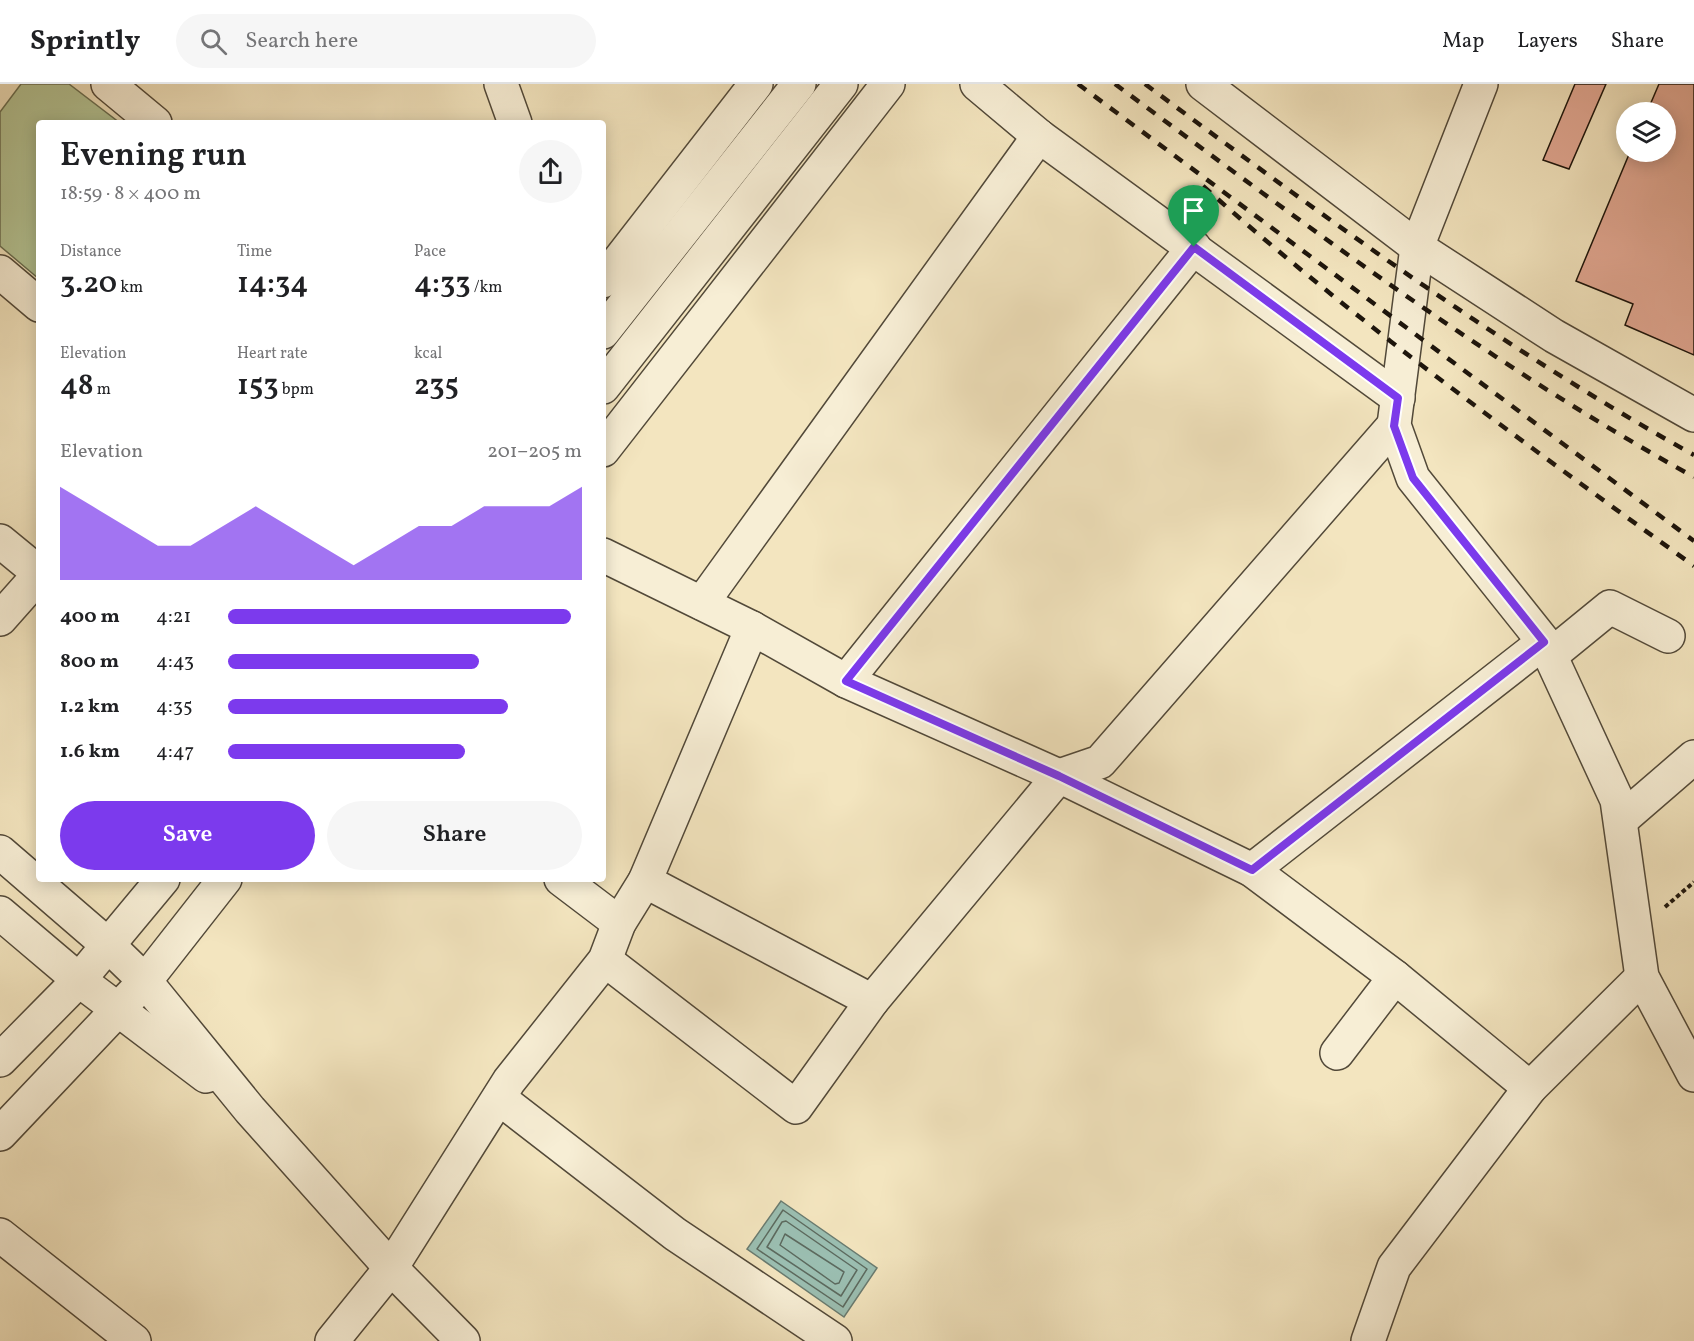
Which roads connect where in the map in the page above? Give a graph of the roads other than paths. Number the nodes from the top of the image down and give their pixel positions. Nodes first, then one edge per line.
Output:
1 (108, 84) edge
2 (501, 84) edge
3 (756, 84) edge
4 (799, 84) edge
5 (842, 84) edge
6 (888, 84) edge
7 (977, 84) edge
8 (1203, 84) edge
9 (1481, 84) edge
10 (151, 120) edge
11 (514, 120) edge
12 (1039, 136) junction
13 (1194, 247) junction
14 (1417, 247) junction
15 (0, 272) edge
16 (606, 277) edge
17 (36, 302) edge
18 (606, 328) edge
19 (606, 383) edge
20 (1396, 412) junction
21 (1694, 415) edge
22 (606, 446) edge
23 (0, 541) edge
24 (606, 556) edge
25 (36, 571) edge
26 (36, 577) edge
27 (702, 603) junction
28 (0, 619) edge
29 (752, 628) junction
30 (1668, 636) dead end
31 (1547, 649) junction
32 (846, 681) junction
33 (1694, 757) edge
34 (1059, 776) junction
35 (1621, 820) junction
36 (0, 852) edge
37 (1252, 870) junction
38 (645, 880) junction
39 (161, 882) edge
40 (223, 882) edge
41 (565, 882) edge
42 (0, 913) edge
43 (619, 923) junction
44 (109, 946) junction
45 (605, 960) junction
46 (1395, 977) junction
47 (1642, 977) junction
48 (79, 980) junction
49 (145, 981) junction
50 (872, 1002) junction
51 (118, 1010) junction
52 (1685, 1031) edge
53 (1337, 1053) dead end
54 (0, 1060) edge
55 (1694, 1075) edge
56 (1530, 1088) junction
57 (499, 1098) junction
58 (250, 1110) junction
59 (0, 1134) edge
60 (0, 1235) edge
61 (391, 1268) junction
62 (134, 1341) edge
63 (332, 1341) edge
64 (463, 1341) edge
65 (835, 1341) edge
66 (1368, 1341) edge

1 - 10 street
2 - 11 street
3 - 16 street
4 - 18 street
5 - 19 street
6 - 22 street
7 - 12 street
8 - 14 street
9 - 14 street
12 - 13 street
12 - 27 street
13 - 20 street
13 - 32 street
14 - 20 street
14 - 21 street
15 - 17 street
20 - 31 street
20 - 34 street
23 - 25 street
24 - 27 street
26 - 28 street
27 - 29 street
29 - 32 street
29 - 38 street
30 - 31 street
31 - 35 street
31 - 37 street
32 - 34 street
33 - 35 street
34 - 37 street
34 - 50 street
35 - 47 street
36 - 44 street
37 - 46 street
38 - 43 street
38 - 50 street
39 - 44 street
40 - 49 street
41 - 43 street
42 - 48 street
43 - 45 street
44 - 48 street
44 - 49 street
45 - 50 street
45 - 57 street
46 - 53 street
46 - 56 street
47 - 52 street
47 - 56 street
48 - 51 street
48 - 54 street
49 - 51 street
49 - 58 street
51 - 58 street
51 - 59 street
52 - 55 street
56 - 66 street
57 - 61 street
57 - 65 street
58 - 61 street
60 - 62 street
61 - 63 street
61 - 64 street

